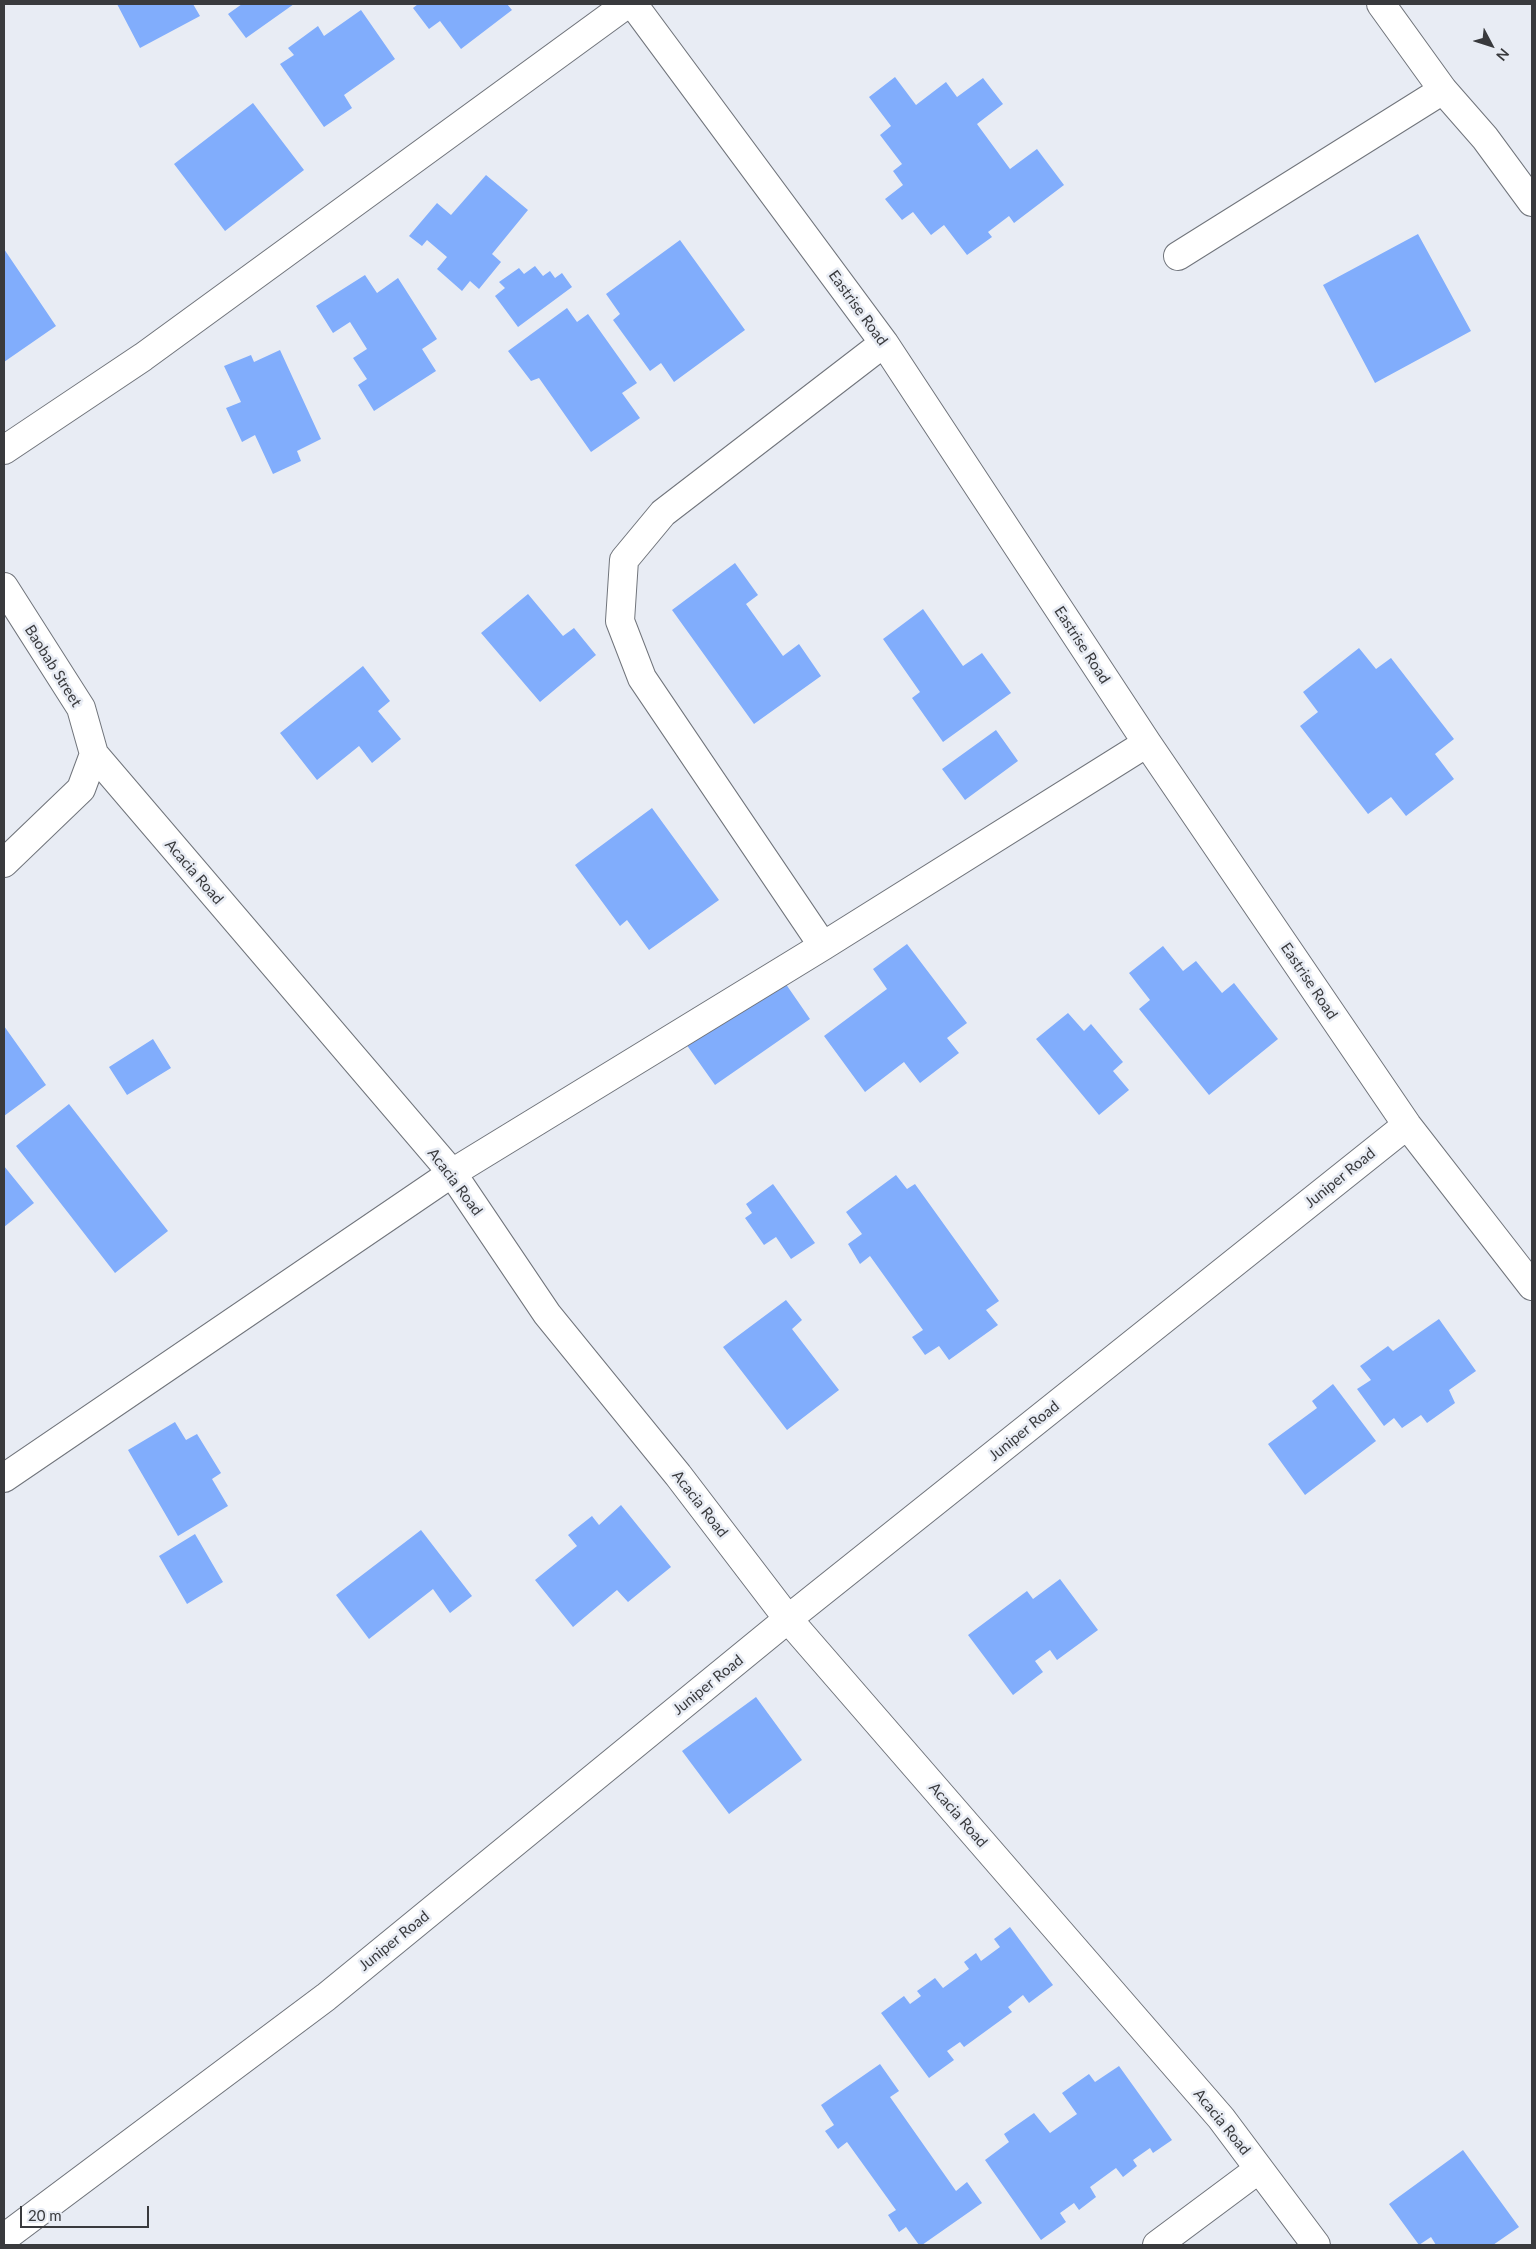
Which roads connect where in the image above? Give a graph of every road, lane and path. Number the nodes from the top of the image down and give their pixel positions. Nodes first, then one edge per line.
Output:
1 (627, 4) edge
2 (633, 4) edge
3 (1381, 4) edge
4 (1443, 90) junction
5 (1532, 202) edge
6 (1178, 256) dead end
7 (884, 343) junction
8 (4, 450) edge
9 (4, 587) edge
10 (1147, 744) junction
11 (94, 754) junction
12 (4, 863) edge
13 (823, 946) junction
14 (1407, 1125) junction
15 (452, 1173) junction
16 (1532, 1286) edge
17 (4, 1478) edge
18 (788, 1619) junction
19 (1259, 2169) junction
20 (4, 2238) edge
21 (1156, 2245) edge
22 (1316, 2245) edge

1 - 8 street
2 - 7 street, Eastrise Road
3 - 4 street
4 - 5 street
4 - 6 street
7 - 10 street, Eastrise Road
7 - 13 street
9 - 11 street, Baobab Street
10 - 13 street
10 - 14 street, Eastrise Road
11 - 12 street
11 - 15 street, Acacia Road
13 - 15 street
14 - 16 street, Eastrise Road
14 - 18 street, Juniper Road
15 - 17 street
15 - 18 street, Acacia Road
18 - 19 street, Acacia Road
18 - 20 street, Juniper Road
19 - 21 street
19 - 22 street, Acacia Road

